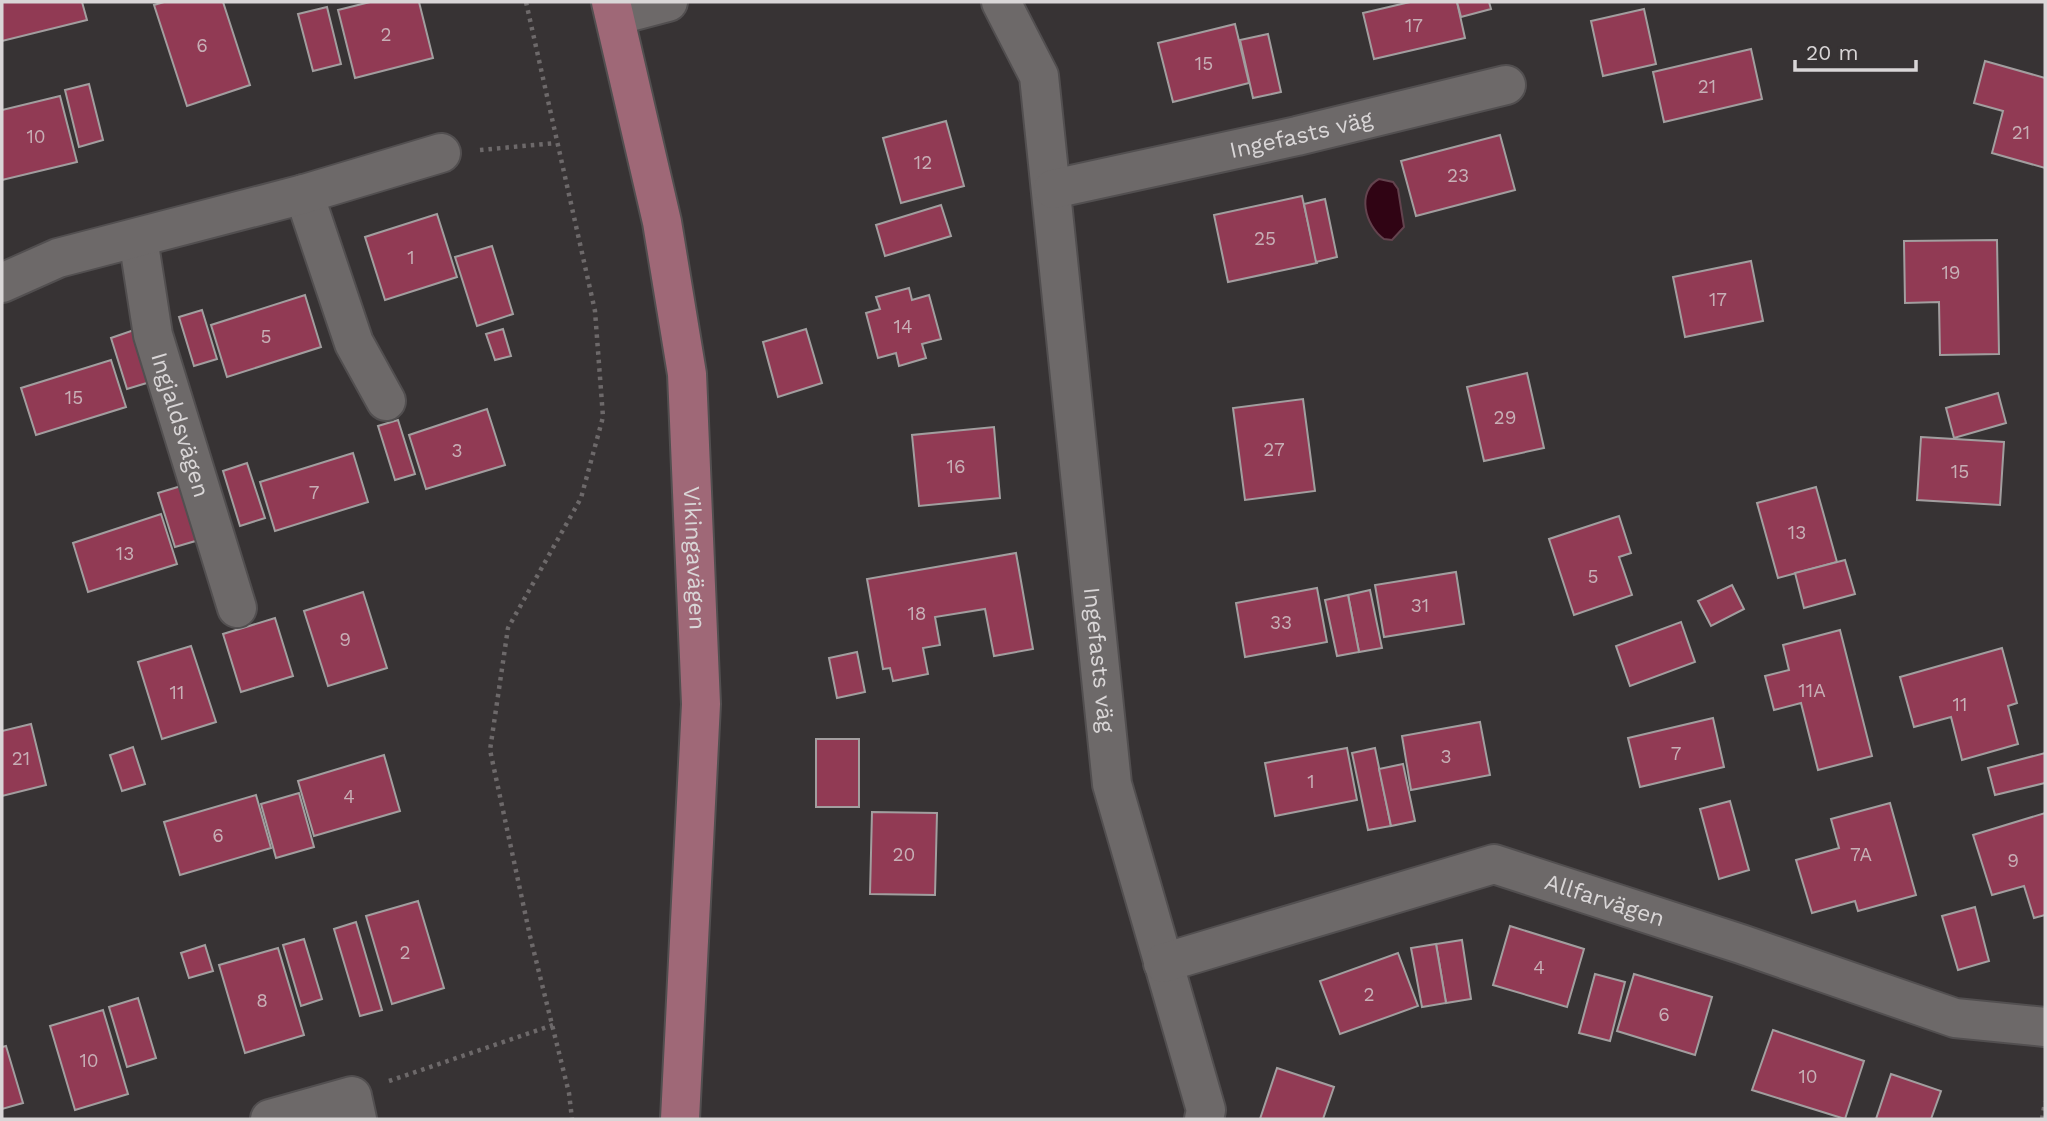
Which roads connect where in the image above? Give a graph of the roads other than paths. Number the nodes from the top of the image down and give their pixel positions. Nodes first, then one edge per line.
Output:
1 (668, 2) edge
2 (1002, 2) edge
3 (613, 9) edge
4 (1506, 86) dead end
5 (441, 153) road end
6 (1053, 189) junction
7 (304, 194) junction
8 (138, 238) junction
9 (2, 283) edge
10 (386, 401) dead end
11 (237, 608) dead end
12 (1163, 963) junction
13 (2045, 1027) edge
14 (355, 1108) edge
15 (270, 1119) edge
16 (680, 1119) edge
17 (1204, 1119) edge

1 - 3 street
2 - 6 street, Ingefasts väg
3 - 16 main road, Vikingavägen
4 - 6 street, Ingefasts väg
5 - 7 street
6 - 12 street, Ingefasts väg
7 - 8 street
7 - 10 street
8 - 9 street
8 - 11 street, Ingjaldsvägen
12 - 13 street, Allfarvägen
12 - 17 street, Ingefasts väg
14 - 15 street

